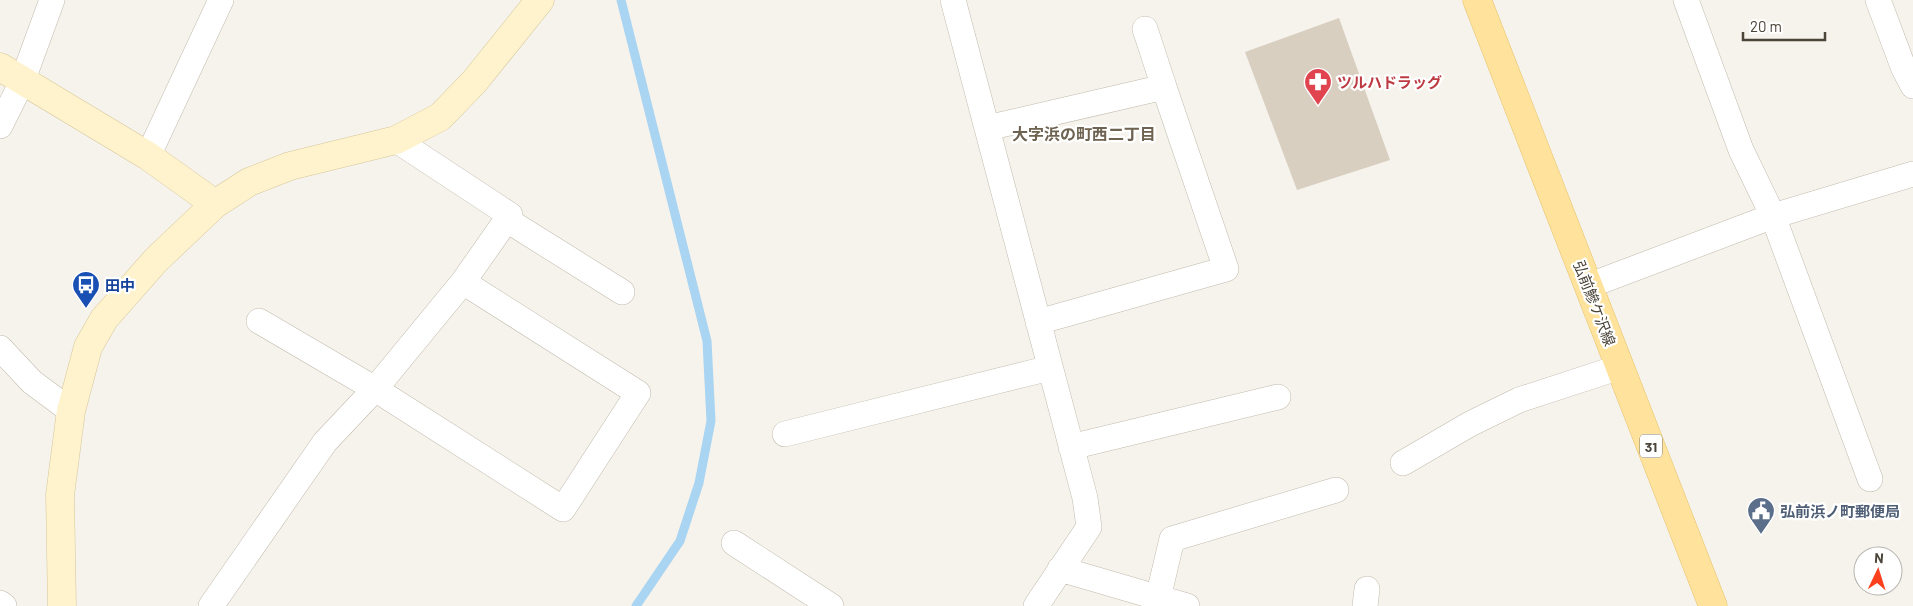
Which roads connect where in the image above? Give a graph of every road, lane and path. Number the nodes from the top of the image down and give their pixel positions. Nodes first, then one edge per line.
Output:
1 (52, 0) edge
2 (221, 0) edge
3 (540, 0) edge
4 (953, 0) edge
5 (1477, 0) edge
6 (1686, 0) edge
7 (1878, 0) edge
8 (1146, 29) dead end
9 (11, 74) edge
10 (1913, 86) edge
11 (1164, 87) junction
12 (0, 126) edge
13 (987, 128) junction
14 (396, 140) junction
15 (148, 156) junction
16 (1913, 174) edge
17 (215, 204) junction
18 (1773, 216) junction
19 (506, 220) junction
20 (463, 282) junction
21 (1588, 286) junction
22 (622, 292) dead end
23 (259, 321) dead end
24 (1038, 322) junction
25 (0, 348) edge
26 (1620, 367) junction
27 (1050, 368) junction
28 (375, 389) junction
29 (1278, 397) dead end
30 (71, 411) junction
31 (785, 434) dead end
32 (1071, 447) junction
33 (1403, 463) dead end
34 (1870, 479) dead end
35 (1336, 490) dead end
36 (734, 542) dead end
37 (1060, 569) junction
38 (1158, 598) junction
39 (0, 603) edge
40 (4, 606) edge
41 (62, 606) edge
42 (212, 606) edge
43 (831, 606) edge
44 (1036, 606) edge
45 (1186, 606) edge
46 (1713, 606) edge

1 - 9 street
2 - 15 street
3 - 14 street
4 - 13 street
5 - 21 main road, 弘前鰺ケ沢線 / 31
6 - 18 street
7 - 10 street
8 - 11 street
9 - 12 street
9 - 15 street
11 - 13 street
11 - 24 street
13 - 24 street
14 - 17 street
14 - 19 street
15 - 17 street
16 - 18 street
17 - 30 street
18 - 21 street
18 - 34 street
19 - 20 street
19 - 22 street
20 - 28 street
20 - 28 street
21 - 26 main road, 弘前鰺ケ沢線 / 31
23 - 28 street
24 - 27 street
25 - 30 street
26 - 33 street
26 - 46 main road, 弘前鰺ケ沢線 / 31
27 - 31 street
27 - 32 street
28 - 42 street
29 - 32 street
30 - 41 street
32 - 37 street
35 - 38 street
36 - 43 street
37 - 38 street
37 - 44 street
38 - 45 street
39 - 40 street

